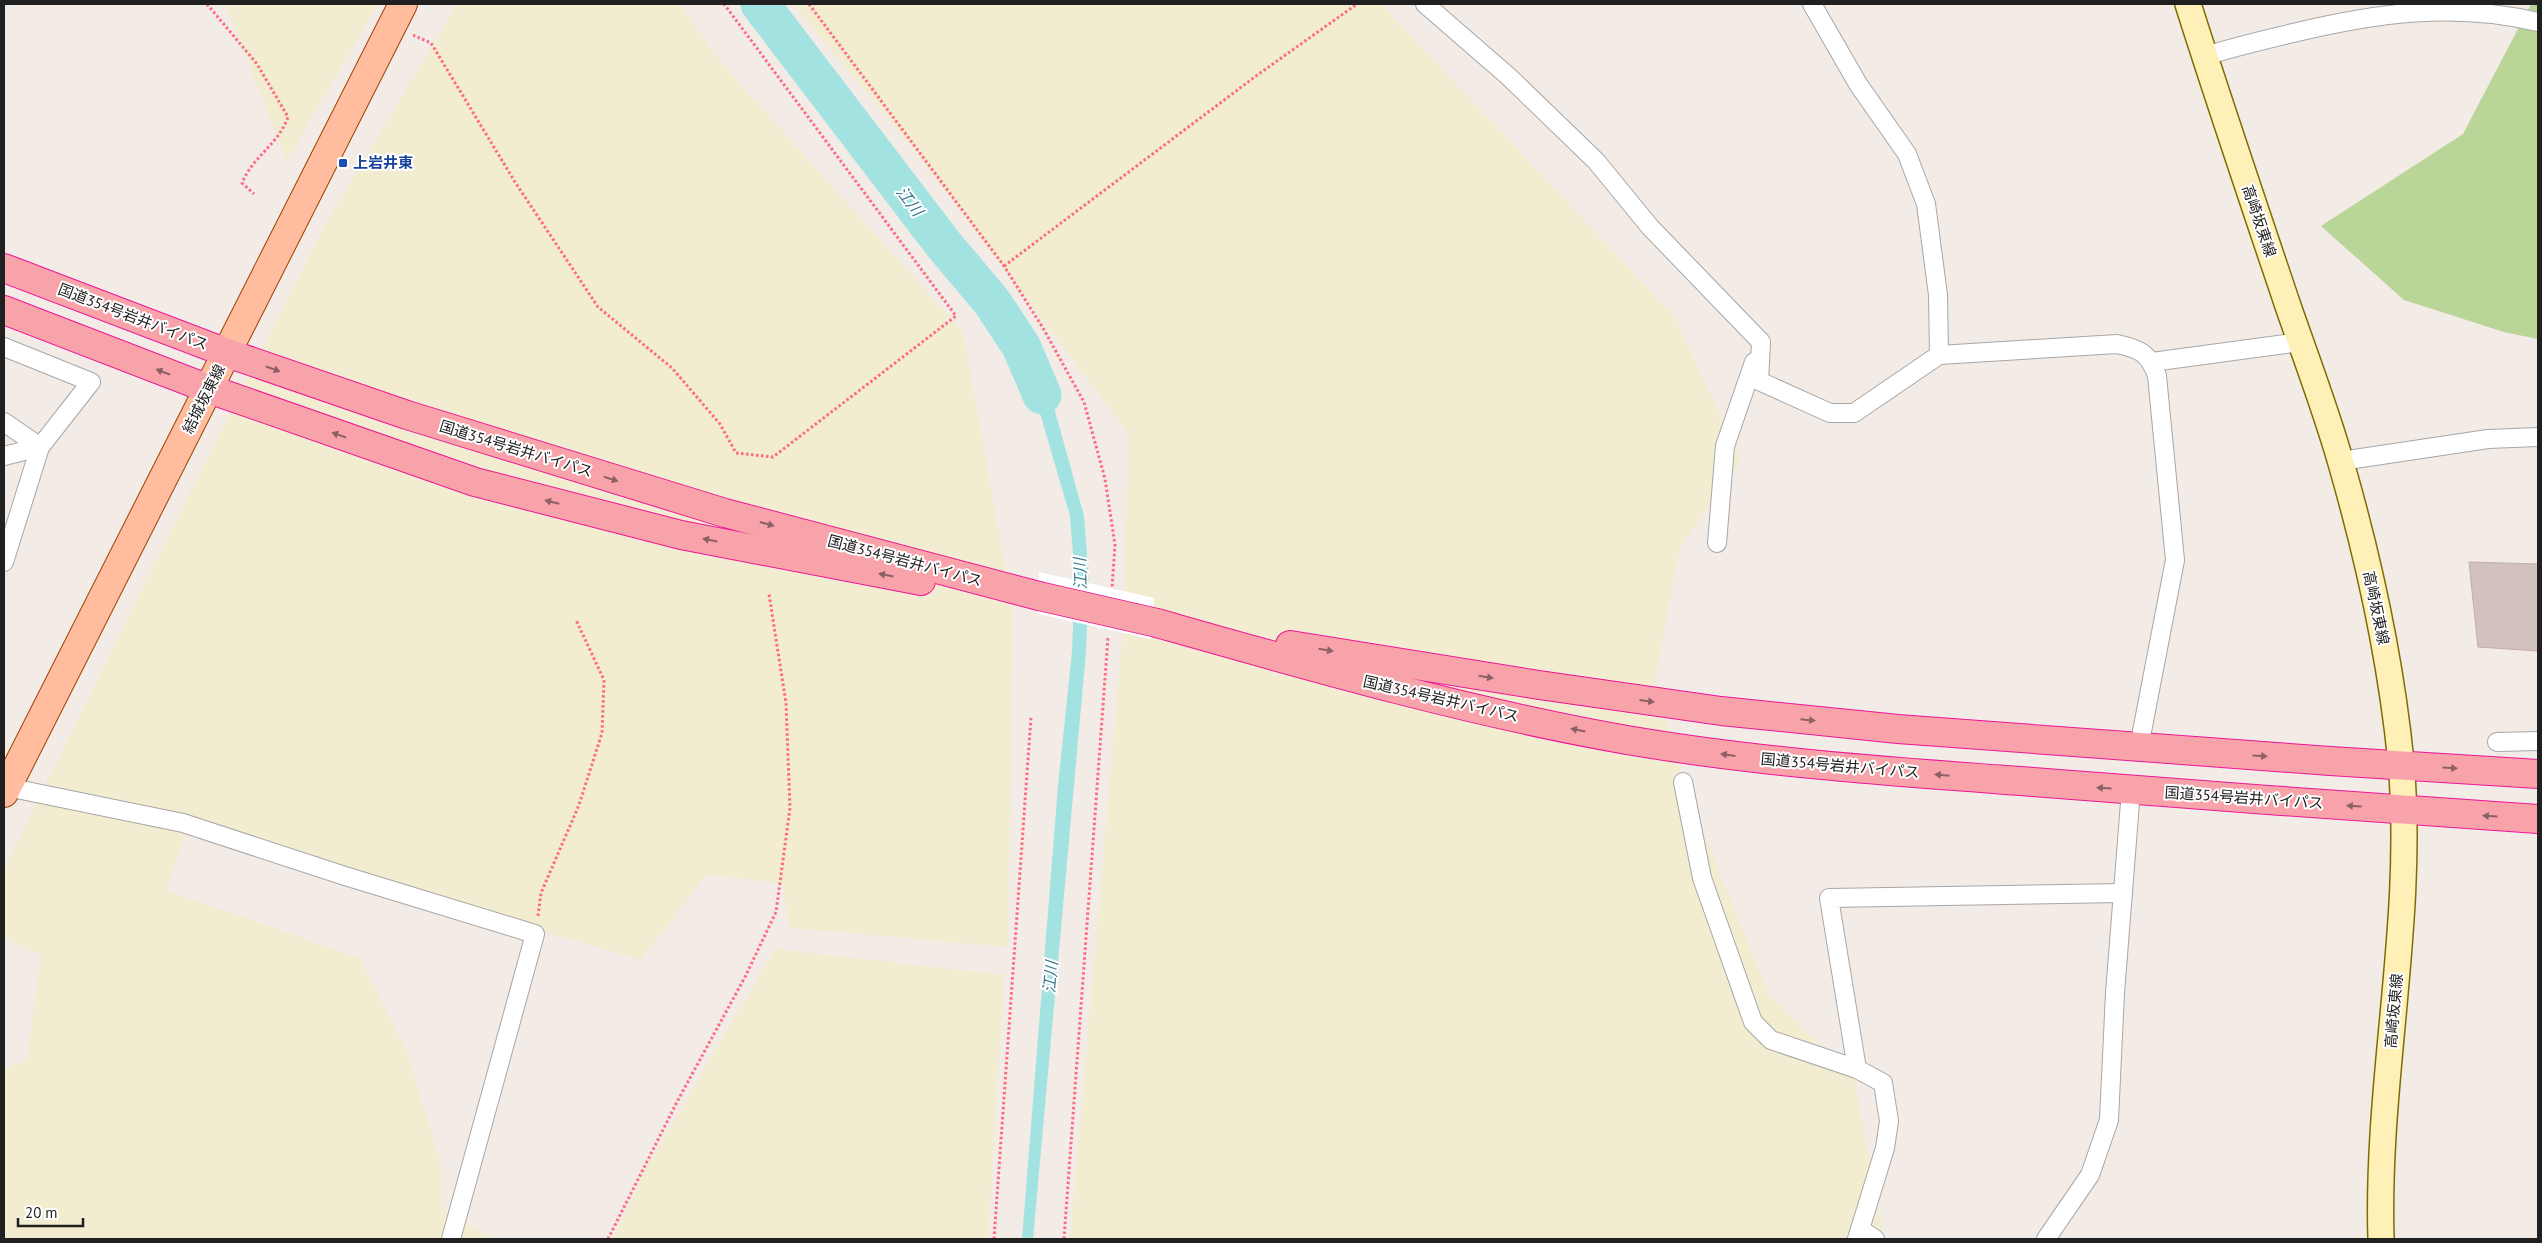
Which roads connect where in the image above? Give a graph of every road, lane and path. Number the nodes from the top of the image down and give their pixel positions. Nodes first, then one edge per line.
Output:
1 (206, 4) edge
2 (724, 4) edge
3 (1357, 4) edge
4 (1425, 4) edge
5 (1812, 4) edge
6 (2188, 4) edge
7 (397, 14) edge
8 (2538, 22) edge
9 (2205, 56) junction
10 (254, 194) dead end
11 (1004, 266) dead end
12 (4, 268) edge
13 (4, 310) edge
14 (1761, 342) junction
15 (2300, 342) junction
16 (4, 347) edge
17 (227, 353) junction
18 (1939, 355) junction
19 (2152, 362) junction
20 (209, 389) junction
21 (4, 422) edge
22 (2538, 437) edge
23 (40, 447) junction
24 (4, 456) edge
25 (2341, 461) junction
26 (1717, 543) dead end
27 (4, 562) edge
28 (769, 594) dead end
29 (1039, 596) junction
30 (576, 620) dead end
31 (1157, 623) junction
32 (1031, 717) dead end
33 (2538, 741) edge
34 (2497, 742) dead end
35 (2139, 747) junction
36 (2401, 765) junction
37 (2538, 774) edge
38 (1683, 782) dead end
39 (5, 790) edge
40 (2131, 790) junction
41 (2402, 810) junction
42 (2538, 819) edge
43 (2123, 893) junction
44 (535, 934) junction
45 (1857, 1069) junction
46 (1858, 1234) edge
47 (451, 1239) edge
48 (608, 1239) edge
49 (994, 1239) edge
50 (1875, 1239) edge
51 (2046, 1239) edge
52 (2381, 1239) edge

1 - 10 path
2 - 7 path
3 - 11 path
4 - 14 street
5 - 18 street
6 - 9 main road, 高崎坂東線
7 - 17 main road, 結城坂東線
8 - 9 street
9 - 15 main road, 高崎坂東線
12 - 17 highway, 国道354号岩井バイパス
20 -> 13 highway, 国道354号岩井バイパス
14 - 18 street
14 - 26 street
15 - 19 street
15 - 25 main road, 高崎坂東線
16 - 23 street
17 - 20 main road, 結城坂東線
17 -> 29 highway, 国道354号岩井バイパス
18 - 19 street
19 - 35 street
29 -> 20 highway, 国道354号岩井バイパス
20 - 39 main road, 結城坂東線
21 - 23 street
22 - 25 street
23 - 24 street
23 - 27 street
25 - 36 main road, 高崎坂東線
28 - 48 path
29 - 31 highway, 国道354号岩井バイパス, bridge
30 - 44 path
31 -> 35 highway, 国道354号岩井バイパス
40 -> 31 highway, 国道354号岩井バイパス
32 - 49 path
33 - 34 street
35 -> 36 highway, 国道354号岩井バイパス
36 -> 37 highway, 国道354号岩井バイパス
36 - 41 main road, 高崎坂東線
38 - 45 street
39 - 44 street
41 -> 40 highway, 国道354号岩井バイパス
40 - 43 street
42 -> 41 highway, 国道354号岩井バイパス
41 - 52 main road, 高崎坂東線
43 - 45 street
43 - 51 street
44 - 47 street
45 - 46 street
46 - 50 street

